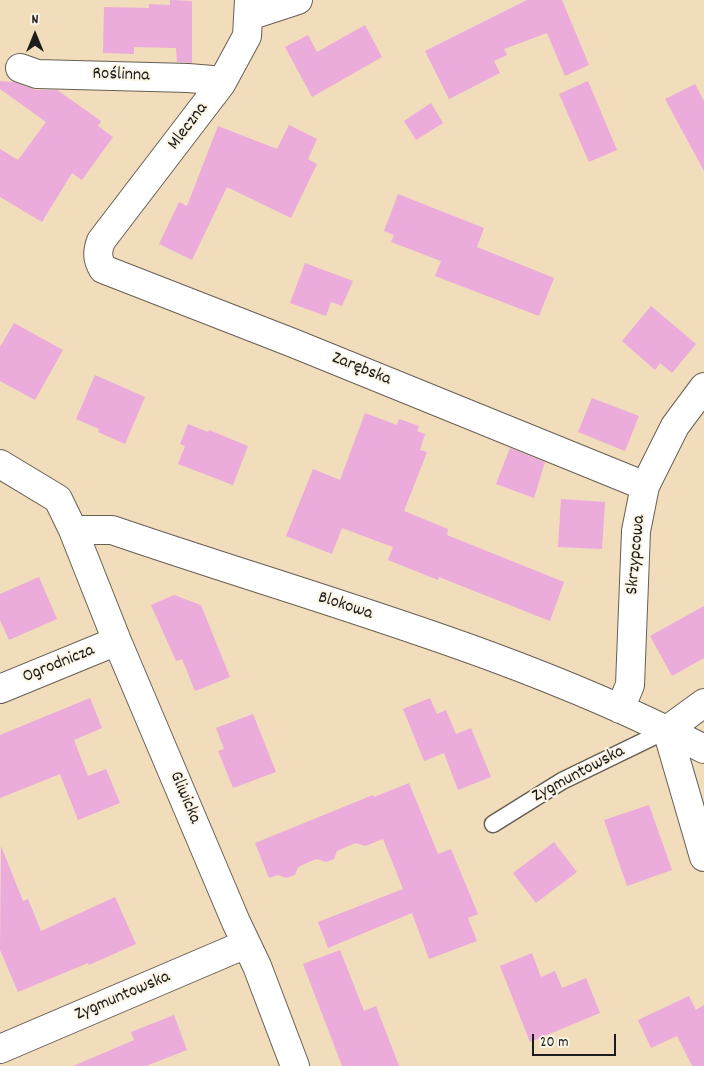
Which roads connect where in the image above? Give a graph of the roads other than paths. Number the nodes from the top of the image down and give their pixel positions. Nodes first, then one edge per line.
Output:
1 (298, 0) edge
2 (249, 8) edge
3 (20, 68) dead end
4 (221, 84) junction
5 (101, 241) joint
6 (704, 387) edge
7 (0, 464) edge
8 (645, 486) junction
9 (73, 530) junction
10 (117, 641) junction
11 (0, 689) edge
12 (704, 703) edge
13 (620, 709) junction
14 (667, 730) junction
15 (704, 749) edge
16 (493, 824) dead end
17 (704, 857) edge
18 (246, 944) junction
19 (0, 1049) edge
20 (295, 1066) edge

1 - 2 street
2 - 4 street, Mleczna
3 - 4 street, Roślinna
4 - 5 street, Mleczna
5 - 8 street, Zarębska
6 - 8 street, Skrzypcowa
7 - 9 street
8 - 13 street, Skrzypcowa
9 - 10 street, Gliwicka
9 - 13 street, Blokowa
10 - 11 street, Ogrodnicza
10 - 18 street, Gliwicka
12 - 14 street
13 - 14 street, Blokowa
14 - 15 street, Blokowa
14 - 16 lane, Zygmuntowska
14 - 17 street
18 - 19 street, Zygmuntowska
18 - 20 street, Gliwicka

